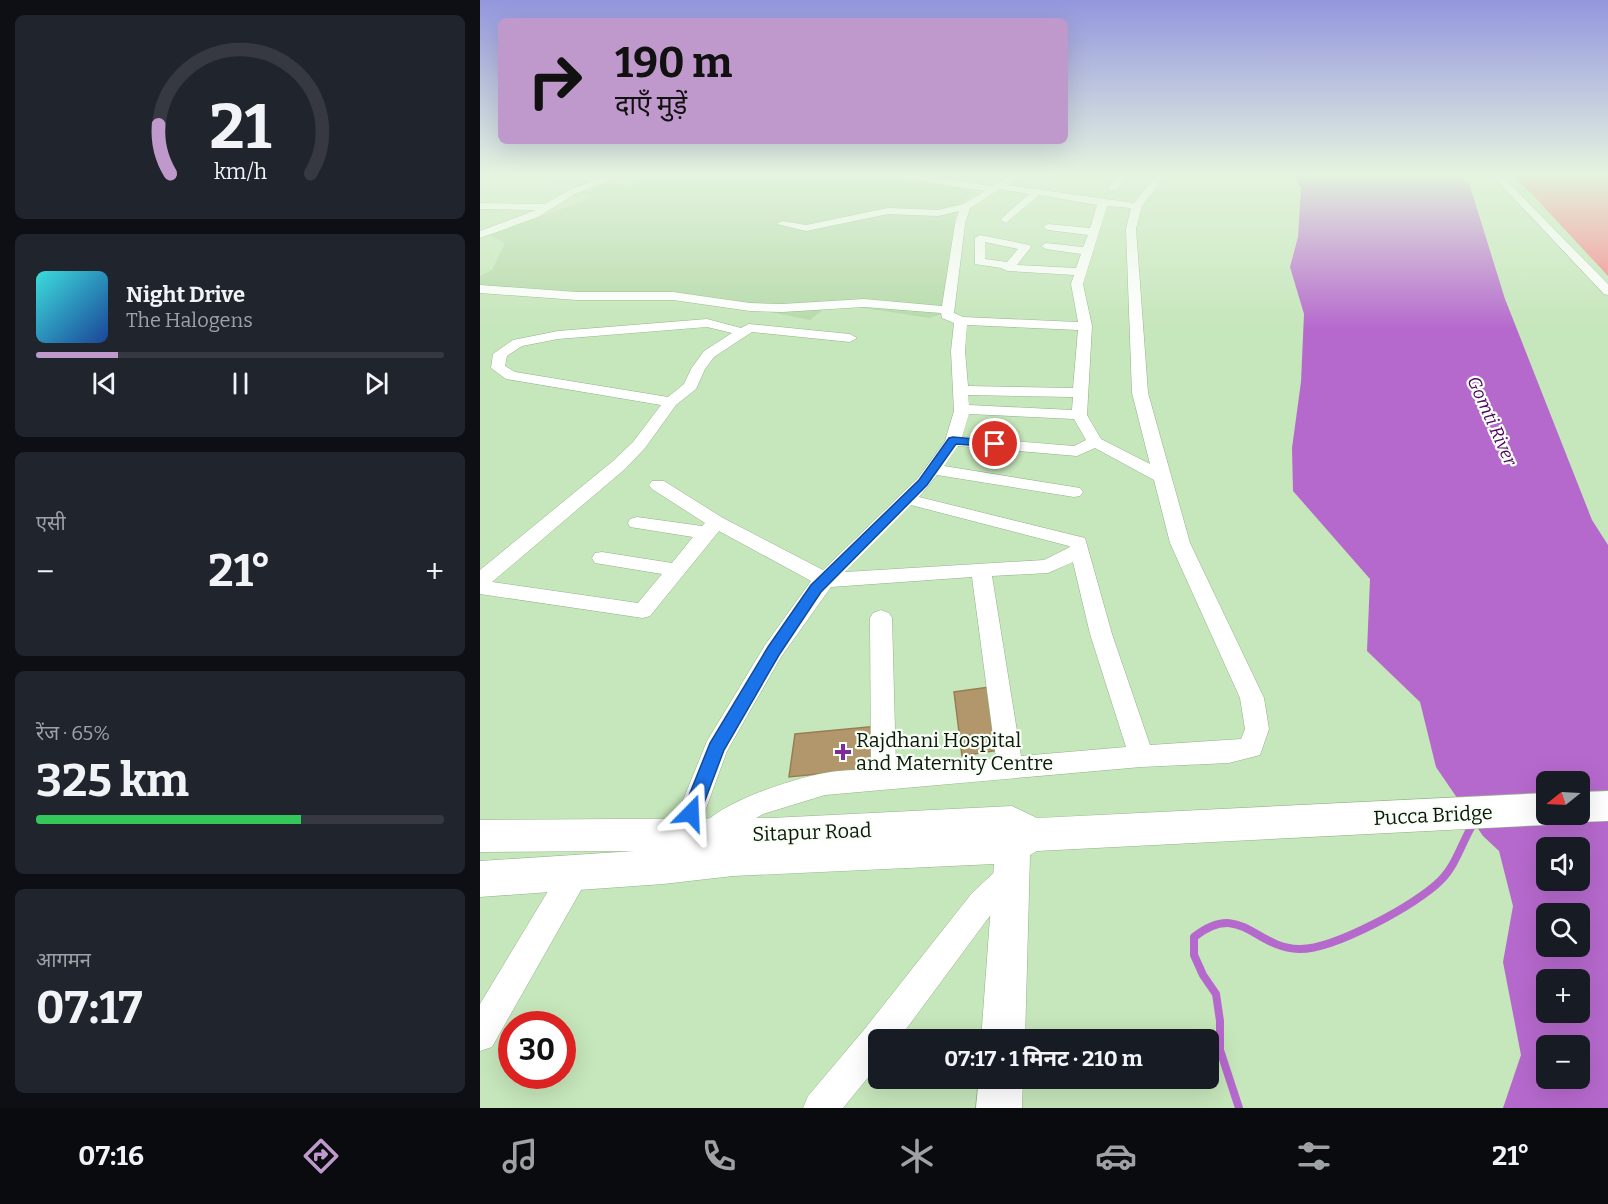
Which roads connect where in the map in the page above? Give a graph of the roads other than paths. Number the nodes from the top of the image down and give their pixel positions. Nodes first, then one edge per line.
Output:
1 (504, 226) edge
2 (788, 226) edge
3 (824, 226) edge
4 (960, 226) edge
5 (1095, 226) edge
6 (1132, 226) edge
7 (1545, 226) edge
8 (1048, 227) dead end
9 (1093, 232) junction
10 (480, 235) edge
11 (1046, 246) dead end
12 (1087, 251) junction
13 (1008, 268) dead end
14 (1081, 272) junction
15 (480, 289) edge
16 (1608, 291) edge
17 (954, 315) junction
18 (1085, 326) junction
19 (742, 332) junction
20 (850, 338) dead end
21 (1081, 393) junction
22 (961, 400) junction
23 (671, 402) junction
24 (1079, 415) junction
25 (953, 441) junction
26 (1095, 442) junction
27 (933, 469) junction
28 (1162, 477) junction
29 (658, 485) dead end
30 (1074, 492) dead end
31 (907, 499) junction
32 (637, 523) dead end
33 (712, 527) junction
34 (1080, 550) junction
35 (602, 558) dead end
36 (677, 570) junction
37 (981, 570) junction
38 (480, 580) edge
39 (825, 580) junction
40 (480, 587) edge
41 (882, 618) dead end
42 (1141, 756) junction
43 (1010, 768) junction
44 (884, 779) junction
45 (1608, 806) edge
46 (1590, 807) edge
47 (1536, 810) edge
48 (1319, 821) joint
49 (695, 835) junction
50 (480, 836) edge
51 (1017, 844) junction
52 (575, 873) junction
53 (480, 879) edge
54 (1004, 1029) edge
55 (480, 1035) edge
56 (1000, 1089) edge
57 (820, 1108) edge
58 (999, 1108) edge

1 - 10 street
2 - 3 street
4 - 17 street
5 - 9 street
6 - 28 street
7 - 16 street
8 - 9 street
9 - 12 street
11 - 12 street
12 - 14 street
13 - 14 street
14 - 18 street
15 - 17 street
17 - 18 street
17 - 22 street
18 - 21 street
19 - 20 street
19 - 23 street
19 - 23 street
21 - 22 street
21 - 24 street
22 - 24 street
22 - 25 street
23 - 38 street
24 - 26 street
25 - 26 street
25 - 27 street
26 - 28 street
27 - 30 street
27 - 31 street
28 - 42 street
29 - 33 street
31 - 34 street
31 - 39 street
32 - 33 street
33 - 36 street
33 - 39 street
34 - 37 street
34 - 42 street
35 - 36 street
36 - 40 street
37 - 39 street
37 - 43 street
39 - 49 street
41 - 44 street
42 - 43 street
43 - 44 street
44 - 49 street
45 - 46 main road
47 - 48 main road, Pucca Bridge
48 - 51 main road, Sitapur Road
49 - 50 main road, Sitapur Road
49 - 51 main road, Sitapur Road
51 - 52 main road, Sitapur Road
51 - 54 main road
51 - 57 street
52 - 53 main road, Sitapur Road
52 - 55 street
56 - 58 main road

